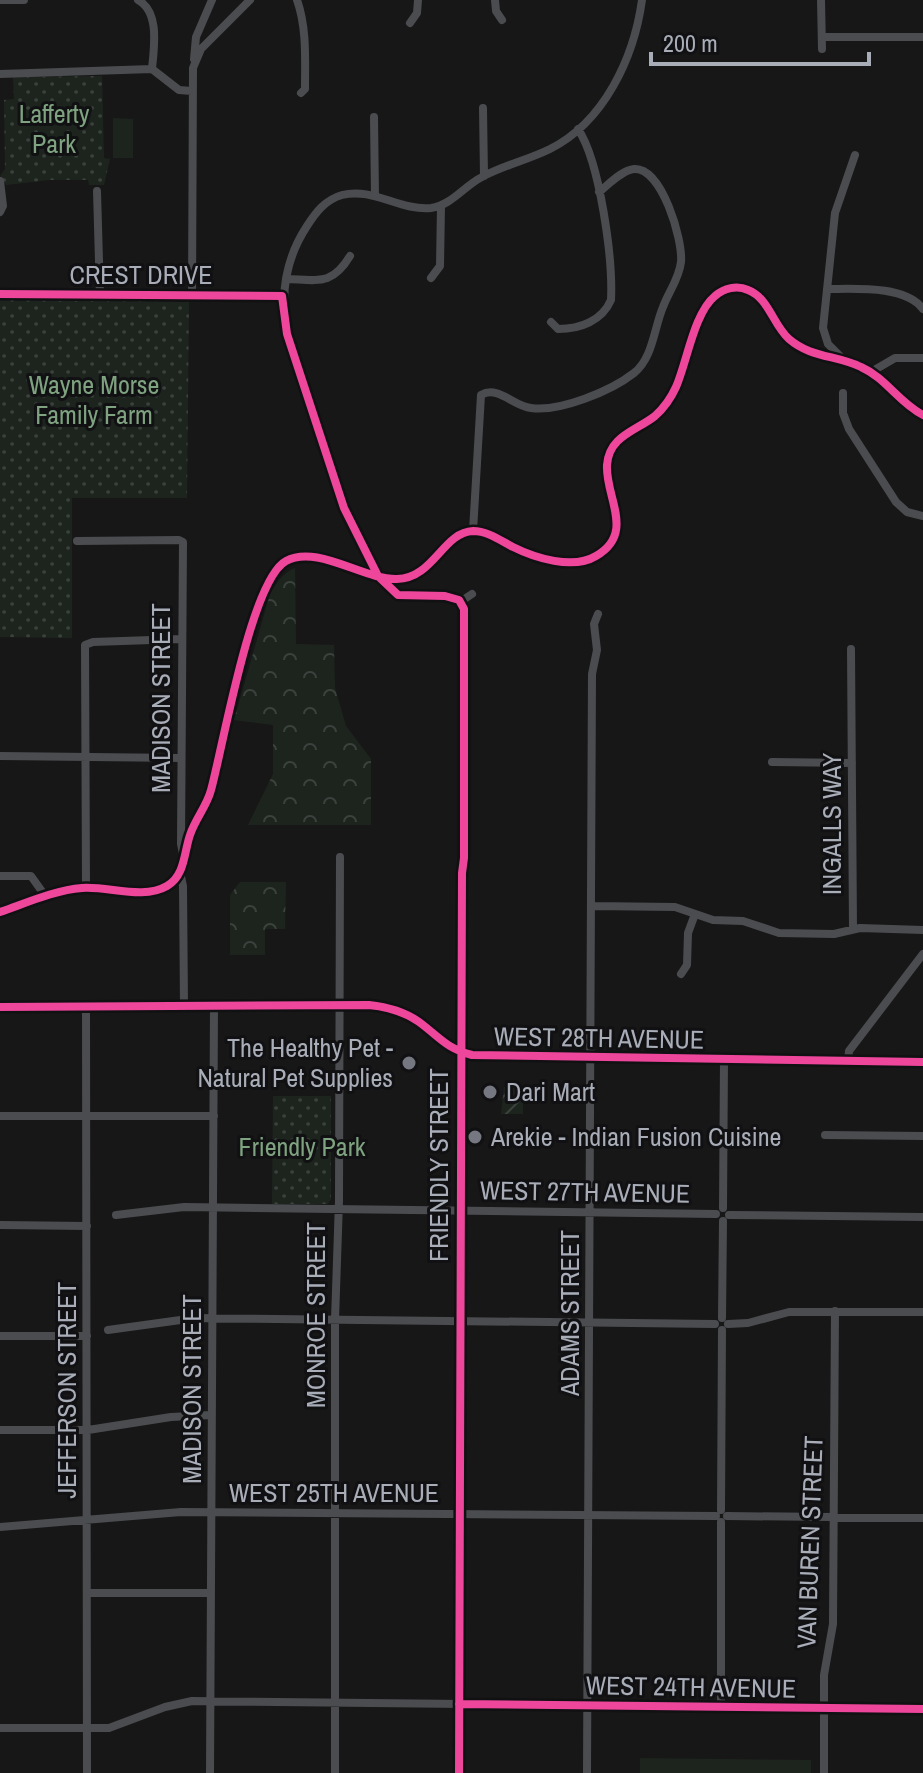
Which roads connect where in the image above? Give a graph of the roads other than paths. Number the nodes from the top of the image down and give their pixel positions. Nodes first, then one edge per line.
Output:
1 (0, 0) edge
2 (24, 0) edge
3 (138, 0) edge
4 (212, 0) edge
5 (250, 0) edge
6 (297, 0) edge
7 (418, 0) edge
8 (495, 0) edge
9 (642, 0) edge
10 (821, 0) edge
11 (502, 20) dead end
12 (410, 23) dead end
13 (822, 37) junction
14 (923, 37) edge
15 (822, 49) dead end
16 (193, 68) junction
17 (152, 69) junction
18 (0, 74) edge
19 (192, 91) junction
20 (301, 93) dead end
21 (483, 108) dead end
22 (374, 117) dead end
23 (578, 129) junction
24 (855, 155) dead end
25 (484, 176) junction
26 (0, 181) edge
27 (97, 191) dead end
28 (599, 192) junction
29 (375, 196) junction
30 (441, 206) junction
31 (0, 212) edge
32 (350, 256) dead end
33 (431, 278) dead end
34 (286, 279) junction
35 (827, 289) junction
36 (0, 294) edge
37 (100, 296) junction
38 (192, 296) junction
39 (282, 296) junction
40 (920, 305) edge
41 (551, 322) dead end
42 (923, 358) edge
43 (846, 362) junction
44 (871, 372) junction
45 (843, 393) dead end
46 (923, 415) edge
47 (923, 516) edge
48 (473, 531) junction
49 (77, 541) dead end
50 (378, 576) junction
51 (472, 594) dead end
52 (460, 602) junction
53 (598, 614) dead end
54 (181, 639) junction
55 (851, 649) dead end
56 (0, 756) edge
57 (85, 758) junction
58 (181, 758) junction
59 (772, 762) dead end
60 (852, 763) junction
61 (340, 857) dead end
62 (184, 859) junction
63 (180, 872) junction
64 (0, 876) edge
65 (86, 887) junction
66 (46, 897) junction
67 (592, 906) junction
68 (0, 912) edge
69 (695, 914) junction
70 (853, 929) junction
71 (923, 930) edge
72 (923, 954) edge
73 (681, 974) dead end
74 (0, 1004) edge
75 (86, 1006) junction
76 (184, 1006) junction
77 (214, 1006) junction
78 (338, 1006) junction
79 (460, 1052) junction
80 (592, 1058) junction
81 (724, 1060) junction
82 (848, 1061) junction
83 (923, 1062) edge
84 (0, 1116) edge
85 (86, 1116) junction
86 (214, 1116) junction
87 (825, 1135) dead end
88 (923, 1136) edge
89 (214, 1208) junction
90 (337, 1209) junction
91 (459, 1210) junction
92 (591, 1212) junction
93 (723, 1214) junction
94 (116, 1215) dead end
95 (923, 1217) edge
96 (0, 1225) edge
97 (87, 1226) junction
98 (835, 1311) junction
99 (923, 1312) edge
100 (212, 1319) junction
101 (335, 1320) junction
102 (459, 1321) junction
103 (590, 1322) junction
104 (722, 1324) junction
105 (108, 1330) dead end
106 (0, 1336) edge
107 (87, 1336) junction
108 (211, 1415) junction
109 (0, 1430) edge
110 (88, 1430) junction
111 (211, 1512) junction
112 (336, 1513) junction
113 (459, 1514) junction
114 (589, 1515) junction
115 (721, 1516) junction
116 (834, 1517) junction
117 (923, 1518) edge
118 (87, 1519) junction
119 (0, 1527) edge
120 (87, 1593) junction
121 (210, 1593) junction
122 (210, 1701) junction
123 (335, 1703) junction
124 (459, 1704) junction
125 (588, 1706) junction
126 (721, 1707) junction
127 (824, 1708) junction
128 (923, 1709) edge
129 (0, 1728) edge
130 (87, 1729) junction
131 (87, 1773) edge
132 (210, 1773) edge
133 (335, 1773) edge
134 (459, 1773) edge
135 (587, 1773) edge
136 (824, 1773) edge

1 - 2 street
3 - 17 street
4 - 16 street, CREST DRIVE
5 - 16 street
6 - 20 street
7 - 12 street
8 - 11 street
9 - 23 street
10 - 13 street
13 - 14 street
13 - 15 street
16 - 19 street, CREST DRIVE
17 - 18 street
17 - 19 street
19 - 38 street, CREST DRIVE
21 - 25 street
22 - 29 street
23 - 25 street
23 - 28 street
24 - 35 street
25 - 30 street
26 - 31 street
27 - 37 street
28 - 41 street
28 - 48 street
29 - 30 street
29 - 34 street
30 - 33 street
32 - 34 street
34 - 39 street
35 - 40 street
35 - 43 street
36 - 37 street, CREST DRIVE
37 - 38 street, CREST DRIVE
38 - 39 street, CREST DRIVE
39 - 50 street
42 - 44 street
43 - 44 street
43 - 48 street
44 - 46 street
45 - 47 street
48 - 50 street
49 - 54 street, MADISON STREET
50 - 52 street
50 - 62 street
51 - 52 street
52 - 79 street, FRIENDLY STREET
53 - 67 street, ADAMS STREET
54 - 57 street
54 - 58 street, MADISON STREET
55 - 60 street, INGALLS WAY
56 - 57 street
57 - 58 street
57 - 65 street
58 - 62 street, MADISON STREET
59 - 60 street
60 - 70 street, INGALLS WAY
61 - 78 street, MONROE STREET
62 - 63 street
63 - 65 street
63 - 76 street
64 - 66 street
65 - 66 street
66 - 68 street
67 - 69 street
67 - 80 street, ADAMS STREET
69 - 70 street
69 - 73 street
70 - 71 street, INGALLS WAY
72 - 82 street
74 - 75 main road, WEST 28TH AVENUE
75 - 76 main road, WEST 28TH AVENUE
75 - 85 street, JEFFERSON STREET
76 - 77 main road, WEST 28TH AVENUE
77 - 78 main road, WEST 28TH AVENUE
77 - 86 street, MADISON STREET
78 - 79 main road, WEST 28TH AVENUE
78 - 90 street, MONROE STREET
79 - 80 main road, WEST 28TH AVENUE
79 - 91 street, FRIENDLY STREET
80 - 81 main road, WEST 28TH AVENUE
80 - 92 street, ADAMS STREET
81 - 82 main road, WEST 28TH AVENUE
81 - 93 street
82 - 83 main road, WEST 28TH AVENUE
84 - 85 street
85 - 86 street
85 - 97 street, JEFFERSON STREET
86 - 89 street, MADISON STREET
87 - 88 street
89 - 90 street, WEST 27TH AVENUE
89 - 94 street, WEST 27TH AVENUE
89 - 100 street, MADISON STREET
90 - 91 street, WEST 27TH AVENUE
90 - 101 street, MONROE STREET
91 - 92 street, WEST 27TH AVENUE
91 - 102 street, FRIENDLY STREET
92 - 93 street, WEST 27TH AVENUE
92 - 103 street, ADAMS STREET
93 - 95 street, WEST 27TH AVENUE
93 - 104 street
96 - 97 street
97 - 107 street, JEFFERSON STREET
98 - 99 street
98 - 104 street
98 - 116 street, VAN BUREN STREET
100 - 101 street
100 - 105 street
100 - 108 street, MADISON STREET
101 - 102 street
101 - 112 street, MONROE STREET
102 - 103 street
102 - 113 street, FRIENDLY STREET
103 - 104 street
103 - 114 street, ADAMS STREET
104 - 115 street
106 - 107 street
107 - 110 street, JEFFERSON STREET
108 - 110 street
108 - 111 street, MADISON STREET
109 - 110 street
110 - 118 street, JEFFERSON STREET
111 - 112 street, WEST 25TH AVENUE
111 - 118 street, WEST 25TH AVENUE
111 - 121 street, MADISON STREET
112 - 113 street, WEST 25TH AVENUE
112 - 123 street, MONROE STREET
113 - 114 street, WEST 25TH AVENUE
113 - 124 street, FRIENDLY STREET
114 - 115 street, WEST 25TH AVENUE
114 - 125 street, ADAMS STREET
115 - 116 street, WEST 25TH AVENUE
115 - 126 street
116 - 117 street, WEST 25TH AVENUE
116 - 127 street, VAN BUREN STREET
118 - 119 street, WEST 25TH AVENUE
118 - 120 street, JEFFERSON STREET
120 - 121 street
120 - 130 street, JEFFERSON STREET
121 - 122 street, MADISON STREET
122 - 123 street, WEST 24TH AVENUE
122 - 130 street, WEST 24TH AVENUE
122 - 132 street, MADISON STREET
123 - 124 street, WEST 24TH AVENUE
123 - 133 street, MONROE STREET
124 - 125 street, WEST 24TH AVENUE
124 - 134 street, FRIENDLY STREET
125 - 126 street, WEST 24TH AVENUE
125 - 135 street, ADAMS STREET
126 - 127 street, WEST 24TH AVENUE
127 - 128 street, WEST 24TH AVENUE
127 - 136 street, VAN BUREN STREET
129 - 130 street, WEST 24TH AVENUE
130 - 131 street, JEFFERSON STREET

